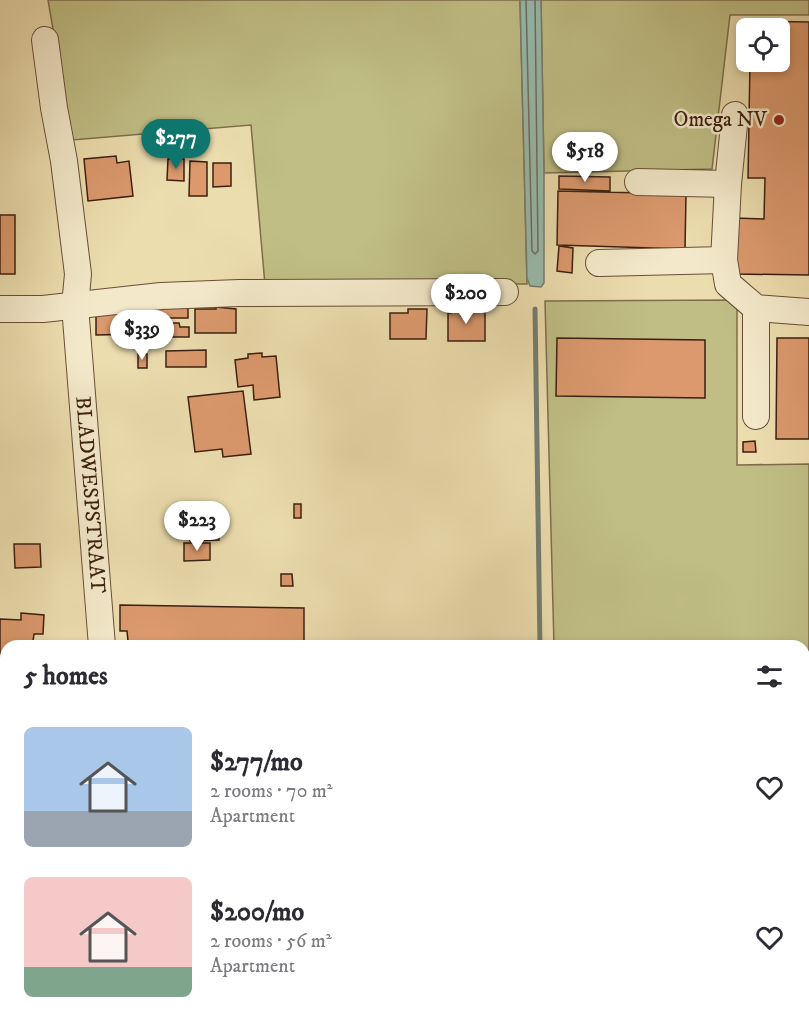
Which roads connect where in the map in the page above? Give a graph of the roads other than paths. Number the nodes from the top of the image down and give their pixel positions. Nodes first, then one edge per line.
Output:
1 (45, 40) dead end
2 (735, 115) dead end
3 (638, 182) dead end
4 (728, 184) junction
5 (724, 260) junction
6 (599, 263) dead end
7 (505, 292) dead end
8 (75, 306) junction
9 (756, 308) junction
10 (0, 309) edge
11 (809, 312) edge
12 (756, 416) dead end
13 (102, 640) edge

1 - 8 street, BLADWESPSTRAAT
2 - 4 street
3 - 4 street
4 - 5 street
5 - 6 street
5 - 9 street
7 - 8 street
8 - 10 street
8 - 13 street, BLADWESPSTRAAT
9 - 11 street
9 - 12 street

